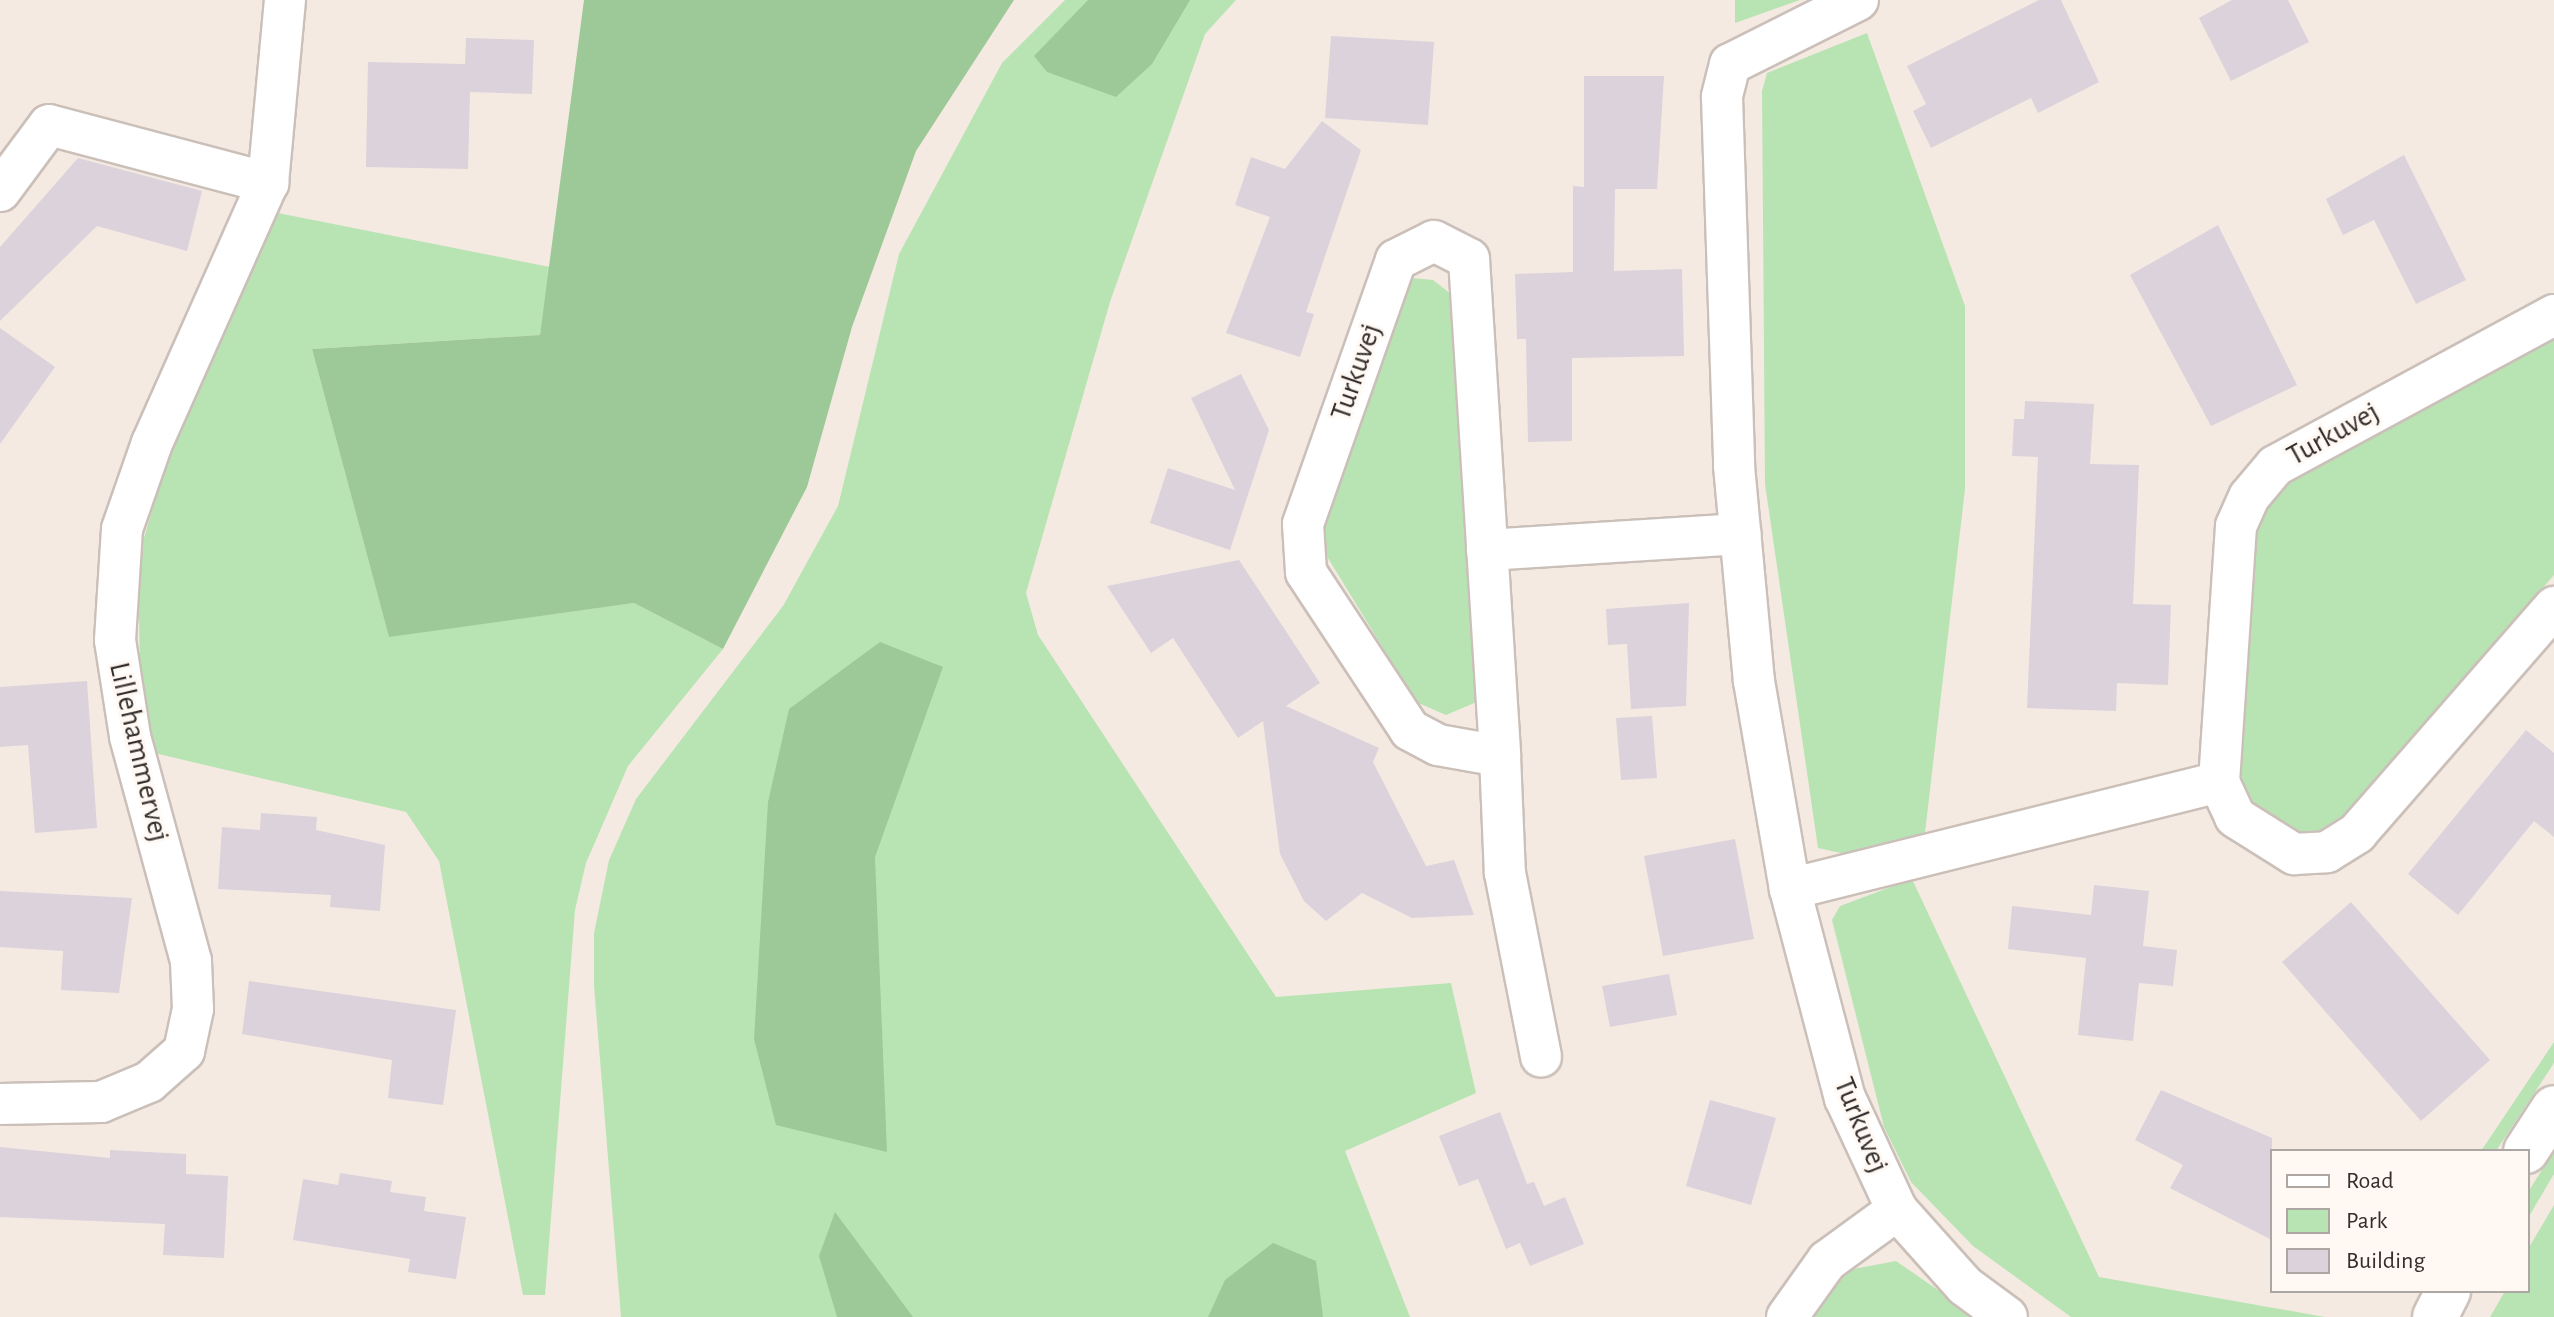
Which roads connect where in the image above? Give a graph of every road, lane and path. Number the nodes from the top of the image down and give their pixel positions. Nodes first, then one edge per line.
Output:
1 (285, 0) edge
2 (1858, 0) edge
3 (268, 183) junction
4 (0, 191) edge
5 (2554, 315) edge
6 (1740, 534) junction
7 (1487, 550) junction
8 (2554, 607) edge
9 (1500, 756) junction
10 (2219, 782) junction
11 (1790, 889) junction
12 (1541, 1056) dead end
13 (0, 1104) edge
14 (2554, 1108) edge
15 (2527, 1149) edge
16 (1897, 1210) junction
17 (2447, 1293) edge
18 (1787, 1317) edge
19 (2007, 1317) edge
20 (2435, 1317) edge

1 - 3 street, Lillehammervej
2 - 6 street, Turkuvej
3 - 4 street
3 - 13 street, Lillehammervej
5 - 10 street, Turkuvej
6 - 7 street
6 - 11 street, Turkuvej
7 - 9 street, Turkuvej
7 - 9 street, Turkuvej
8 - 10 street, Turkuvej
9 - 12 street, Turkuvej
10 - 11 street
11 - 16 street, Turkuvej
14 - 15 street
16 - 18 street
16 - 19 street, Turkuvej
17 - 20 street

